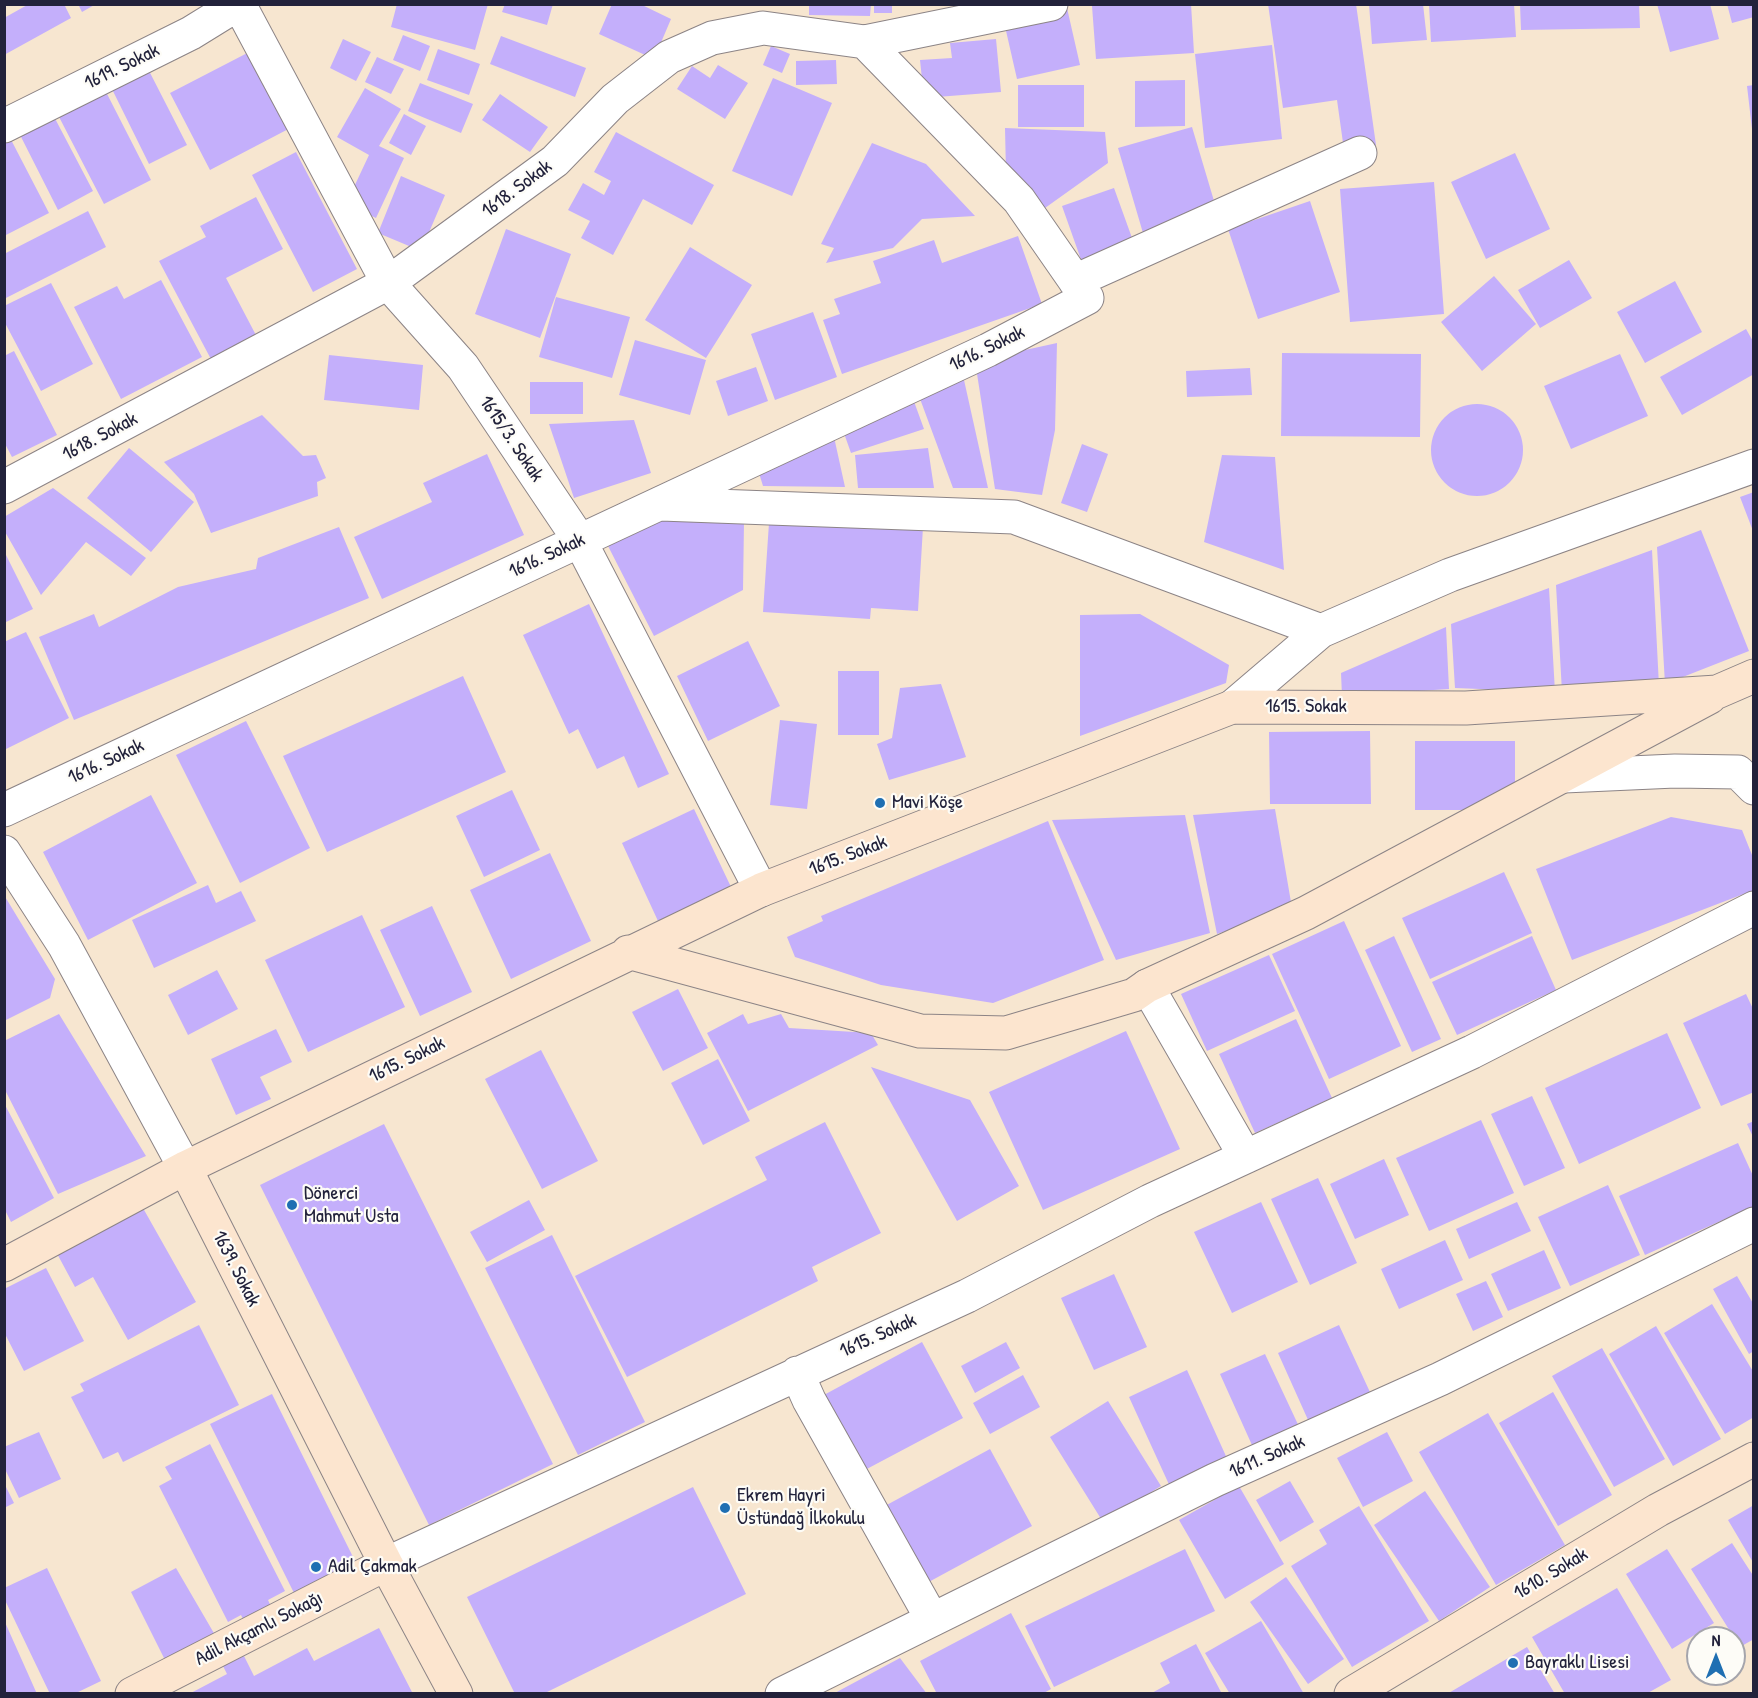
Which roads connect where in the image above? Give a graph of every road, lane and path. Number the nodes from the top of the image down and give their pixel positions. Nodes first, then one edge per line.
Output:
1 (238, 4) edge
2 (1051, 4) edge
3 (767, 16) edge
4 (865, 42) junction
5 (4, 126) edge
6 (1360, 153) dead end
7 (388, 283) junction
8 (1081, 289) junction
9 (1754, 466) edge
10 (4, 487) edge
11 (656, 504) junction
12 (580, 541) junction
13 (1321, 631) junction
14 (1754, 676) edge
15 (1718, 692) junction
16 (1232, 706) junction
17 (1564, 776) junction
18 (1754, 788) edge
19 (4, 810) edge
20 (4, 852) edge
21 (761, 890) junction
22 (1754, 908) edge
23 (628, 952) junction
24 (1147, 986) junction
25 (1245, 1156) junction
26 (185, 1168) junction
27 (1754, 1224) edge
28 (4, 1265) edge
29 (796, 1373) junction
30 (1754, 1459) edge
31 (386, 1564) junction
32 (932, 1619) junction
33 (132, 1694) edge
34 (456, 1694) edge
35 (782, 1694) edge
36 (1351, 1694) edge

1 - 5 street, 1619. Sokak
1 - 7 street, 1615/3. Sokak
2 - 4 street, 1618. Sokak
3 - 4 street, 1618. Sokak
3 - 7 street, 1618. Sokak
4 - 8 street
6 - 8 street, 1616. Sokak
7 - 10 street, 1618. Sokak
7 - 12 street, 1615/3. Sokak
8 - 11 street, 1616. Sokak
9 - 13 street
11 - 12 street, 1616. Sokak
11 - 13 street
12 - 19 street, 1616. Sokak
12 - 21 street, 1615/3. Sokak
13 - 16 street
14 - 15 main road, 1615. Sokak
15 - 16 main road, 1615. Sokak
15 - 17 main road
16 - 21 main road, 1615. Sokak
17 - 18 street
17 - 24 main road
20 - 26 street, 1639. Sokak
21 - 23 main road, 1615. Sokak
22 - 25 street, 1615. Sokak
23 - 24 main road
23 - 26 main road, 1615. Sokak
24 - 25 street
25 - 29 street, 1615. Sokak
26 - 28 main road, 1615. Sokak
26 - 31 main road, 1639. Sokak
27 - 32 street, 1611. Sokak
29 - 31 street, 1615. Sokak
29 - 32 street
30 - 36 main road, 1610. Sokak
31 - 33 main road, Adil Akçamlı Sokağı
31 - 34 main road, 1639. Sokak
32 - 35 street, 1611. Sokak

